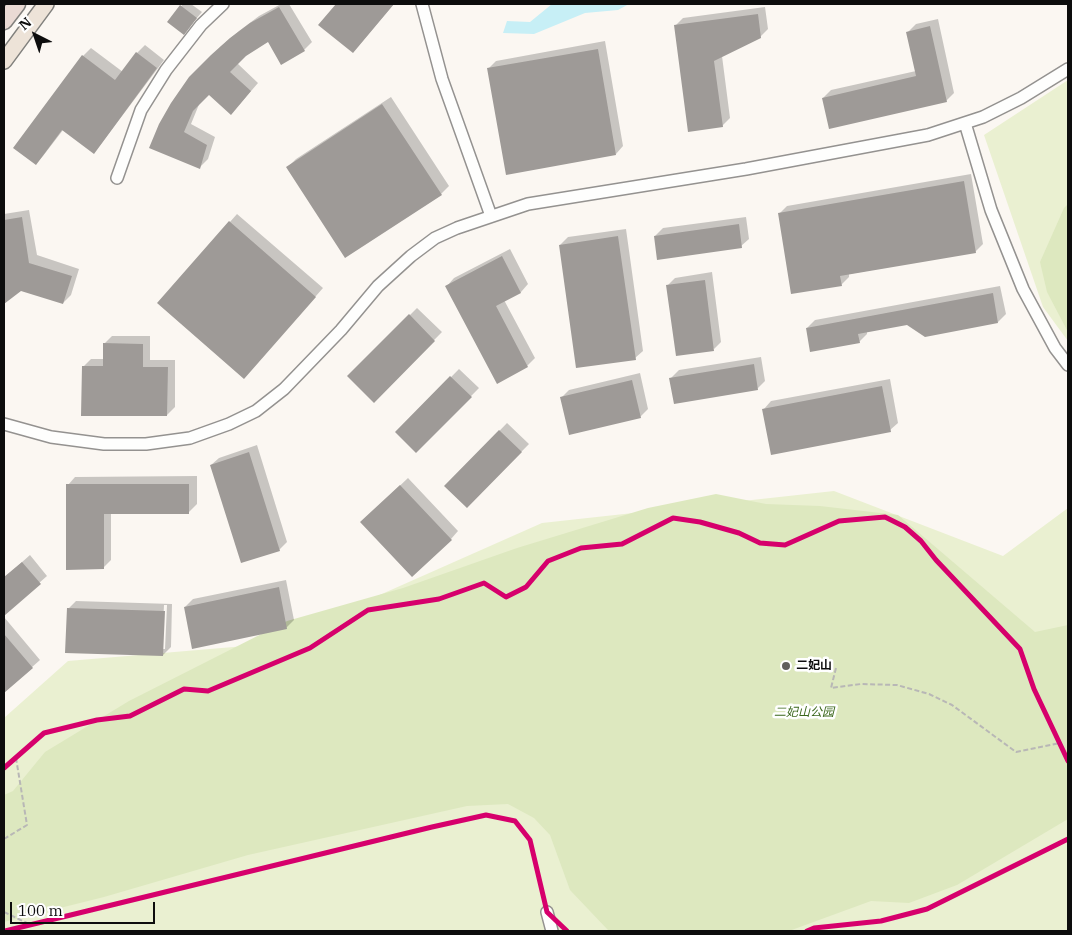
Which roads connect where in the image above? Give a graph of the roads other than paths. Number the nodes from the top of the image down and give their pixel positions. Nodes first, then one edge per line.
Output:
1 (17, 4) edge
2 (46, 4) edge
3 (223, 4) edge
4 (422, 4) edge
5 (4, 21) edge
6 (4, 61) edge
7 (1068, 69) edge
8 (965, 123) junction
9 (117, 178) dead end
10 (491, 216) junction
11 (1068, 365) edge
12 (4, 424) edge
13 (547, 912) dead end
14 (552, 931) edge

1 - 5 highway
2 - 6 main road
3 - 9 street
4 - 10 street
7 - 8 street
8 - 10 street
8 - 11 street
10 - 12 street
13 - 14 street

